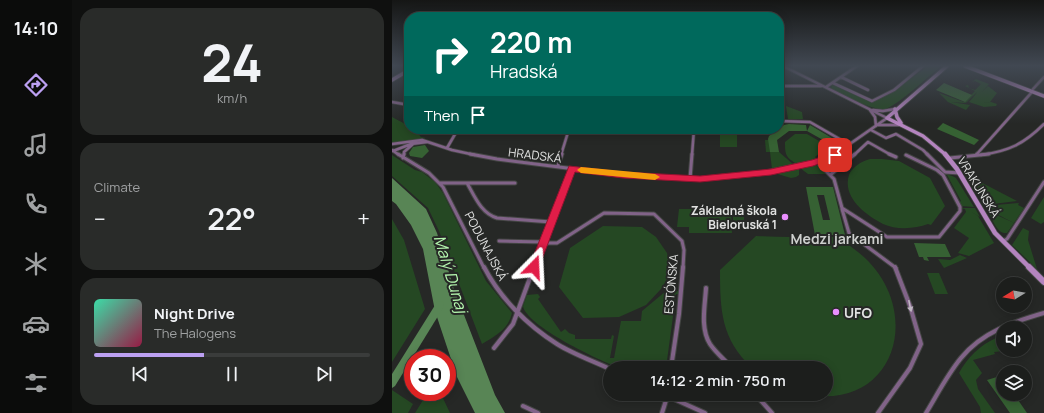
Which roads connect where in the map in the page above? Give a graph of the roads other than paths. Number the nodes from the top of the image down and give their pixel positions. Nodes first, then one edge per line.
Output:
1 (822, 85) edge
2 (828, 85) edge
3 (837, 85) edge
4 (858, 85) edge
5 (900, 85) edge
6 (924, 85) edge
7 (1016, 85) edge
8 (1018, 85) edge
9 (1037, 85) edge
10 (784, 86) edge
11 (811, 86) joint
12 (825, 87) junction
13 (868, 90) dead end
14 (1032, 91) junction
15 (1044, 95) edge
16 (392, 102) edge
17 (404, 104) edge
18 (869, 109) junction
19 (895, 109) junction
20 (886, 118) junction
21 (784, 121) edge
22 (1044, 124) edge
23 (902, 125) junction
24 (876, 126) junction
25 (871, 130) junction
26 (455, 134) edge
27 (568, 134) edge
28 (694, 134) edge
29 (407, 142) junction
30 (417, 143) junction
31 (432, 143) junction
32 (392, 144) edge
33 (850, 145) junction
34 (447, 148) junction
35 (392, 150) edge
36 (906, 155) dead end
37 (975, 155) junction
38 (896, 157) dead end
39 (403, 158) junction
40 (950, 158) junction
41 (817, 162) junction
42 (558, 166) junction
43 (572, 168) junction
44 (960, 173) junction
45 (830, 175) junction
46 (690, 179) junction
47 (1044, 182) edge
48 (440, 183) junction
49 (467, 183) junction
50 (515, 183) dead end
51 (842, 208) junction
52 (552, 222) junction
53 (499, 241) dead end
54 (1003, 241) junction
55 (544, 242) junction
56 (1044, 282) edge
57 (706, 288) dead end
58 (516, 311) junction
59 (1044, 313) edge
60 (494, 348) dead end
61 (672, 361) edge
62 (726, 361) edge
63 (603, 366) edge
64 (666, 401) edge
65 (680, 401) edge
66 (761, 401) edge
67 (523, 406) dead end
68 (538, 413) edge
69 (662, 413) edge
70 (705, 413) edge
71 (772, 413) edge
72 (878, 413) edge
73 (926, 413) edge

1 - 12 street
2 - 12 street
3 - 5 street
4 - 13 street
6 - 19 street
7 - 14 street
8 - 14 street
9 - 14 street
10 - 11 street
11 - 12 street
12 - 18 street
14 - 15 street
14 - 37 street
16 - 17 street
18 - 19 street
18 - 20 street
18 - 24 street
19 - 20 street
19 - 23 street
20 - 23 street, VRAKUNSKÁ
20 - 24 street, HRADSKÁ
21 - 33 street
22 - 37 street
23 - 24 street
23 - 40 street, VRAKUNSKÁ
24 - 25 street, HRADSKÁ
25 - 33 street, HRADSKÁ
25 - 44 street
26 - 34 street
27 - 42 street
28 - 46 street
29 - 31 street, HRADSKÁ
29 - 32 street, HRADSKÁ
29 - 35 street, HRADSKÁ
30 - 31 street, HRADSKÁ
30 - 35 street, HRADSKÁ
30 - 39 street
31 - 34 street, HRADSKÁ
33 - 41 street, HRADSKÁ
34 - 42 street, HRADSKÁ
35 - 39 street, PODUNAJSKÁ
36 - 51 street
37 - 40 street
38 - 45 street
39 - 48 street, PODUNAJSKÁ
40 - 44 street, VRAKUNSKÁ
41 - 45 street
41 - 46 street, HRADSKÁ
42 - 43 street, HRADSKÁ
43 - 46 street, HRADSKÁ
43 - 52 street
44 - 54 street, VRAKUNSKÁ
45 - 51 street
47 - 54 street
48 - 49 street
48 - 58 street, PODUNAJSKÁ
49 - 50 street
49 - 52 street
51 -> 72 street
52 - 55 street
53 - 55 street, ESTÓNSKA
54 - 56 street, VRAKUNSKÁ
55 - 58 street
55 - 61 street, ESTÓNSKA
57 - 62 street
58 - 60 street
58 - 63 street, PODUNAJSKÁ
59 - 73 street
64 - 69 street
65 - 70 street
66 - 71 street
67 - 68 street

